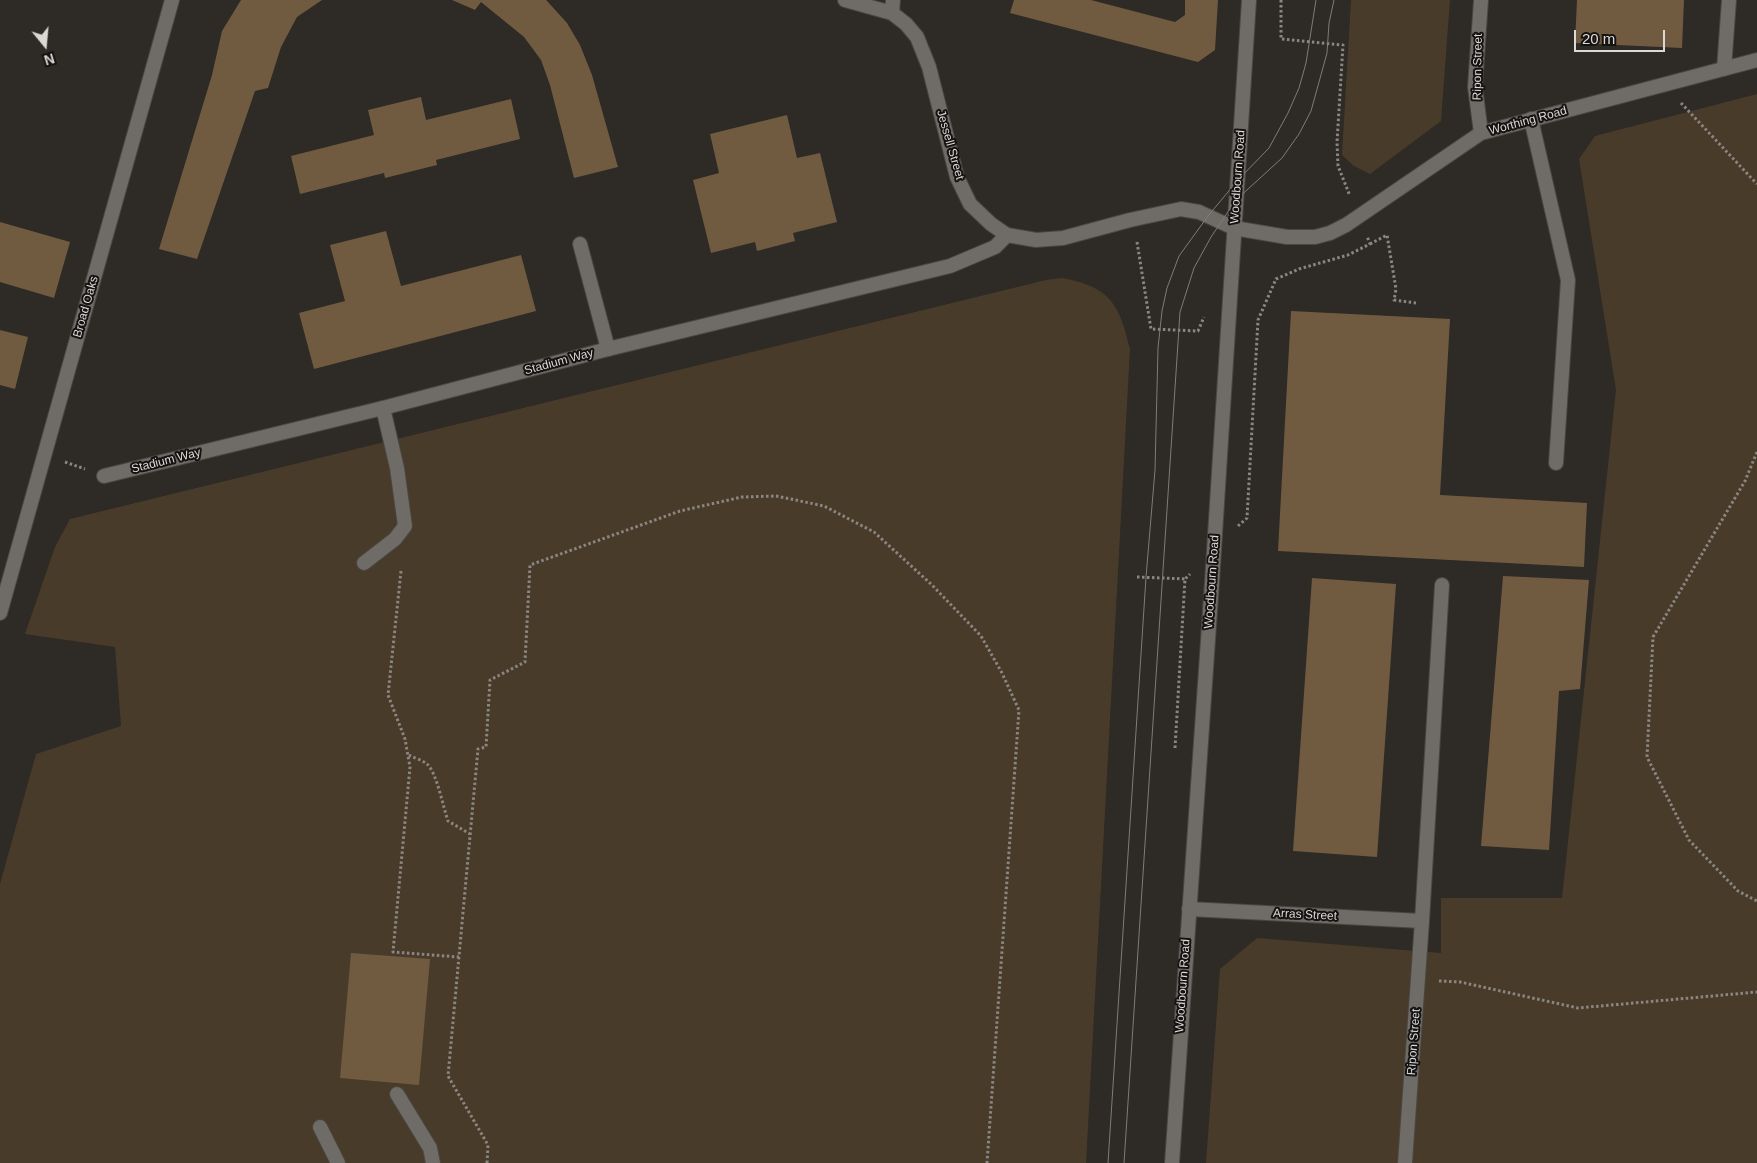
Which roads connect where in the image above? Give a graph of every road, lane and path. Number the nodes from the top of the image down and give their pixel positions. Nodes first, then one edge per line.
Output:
1 (172, 0) edge
2 (845, 0) edge
3 (1249, 0) edge
4 (1281, 0) edge
5 (1481, 0) edge
6 (1729, 0) edge
7 (892, 7) edge
8 (1757, 60) edge
9 (1724, 69) junction
10 (1664, 84) junction
11 (1531, 119) junction
12 (1481, 133) junction
13 (1757, 184) edge
14 (1359, 217) junction
15 (1130, 220) junction
16 (1234, 228) junction
17 (1007, 235) junction
18 (580, 244) dead end
19 (1370, 244) dead end
20 (1416, 303) dead end
21 (1228, 318) junction
22 (608, 349) junction
23 (383, 408) junction
24 (1757, 452) edge
25 (44, 456) junction
26 (1556, 463) dead end
27 (104, 476) joint
28 (364, 563) dead end
29 (401, 571) dead end
30 (1137, 577) dead end
31 (1171, 578) dead end
32 (1442, 585) dead end
33 (0, 613) edge
34 (408, 755) junction
35 (470, 834) junction
36 (1757, 902) edge
37 (1188, 909) junction
38 (1422, 921) junction
39 (459, 957) junction
40 (1418, 979) junction
41 (1757, 992) edge
42 (397, 1094) dead end
43 (320, 1127) dead end
44 (338, 1163) edge
45 (433, 1163) edge
46 (487, 1163) edge
47 (987, 1163) edge
48 (1172, 1163) edge
49 (1405, 1163) edge

1 - 25 street, Broad Oaks
2 - 7 street, Jessell Street
3 - 16 street, Woodbourn Road
4 - 14 path
5 - 12 street, Ripon Street
6 - 9 street
7 - 17 street, Jessell Street
8 - 9 street, Worthing Road
9 - 10 street, Worthing Road
10 - 11 street, Worthing Road
10 - 13 path
11 - 12 street, Worthing Road
11 - 26 street
12 - 14 street, Worthing Road
14 - 16 street, Worthing Road
15 - 16 street, Jessell Street
15 - 17 street, Jessell Street
15 - 21 path
16 - 21 street, Woodbourn Road
17 - 22 street, Stadium Way
18 - 22 street
19 - 20 path
21 - 37 street, Woodbourn Road
22 - 23 street, Stadium Way
23 - 27 street, Stadium Way
23 - 28 street
24 - 36 path
25 - 27 path
25 - 33 street, Broad Oaks
29 - 34 path
30 - 31 path
32 - 38 street, Ripon Street
34 - 35 path
34 - 39 path
35 - 39 path
35 - 47 path
37 - 38 street, Arras Street
37 - 48 street, Woodbourn Road
38 - 40 street, Ripon Street
39 - 46 path
40 - 41 path
40 - 49 street, Ripon Street
42 - 45 street
43 - 44 street

